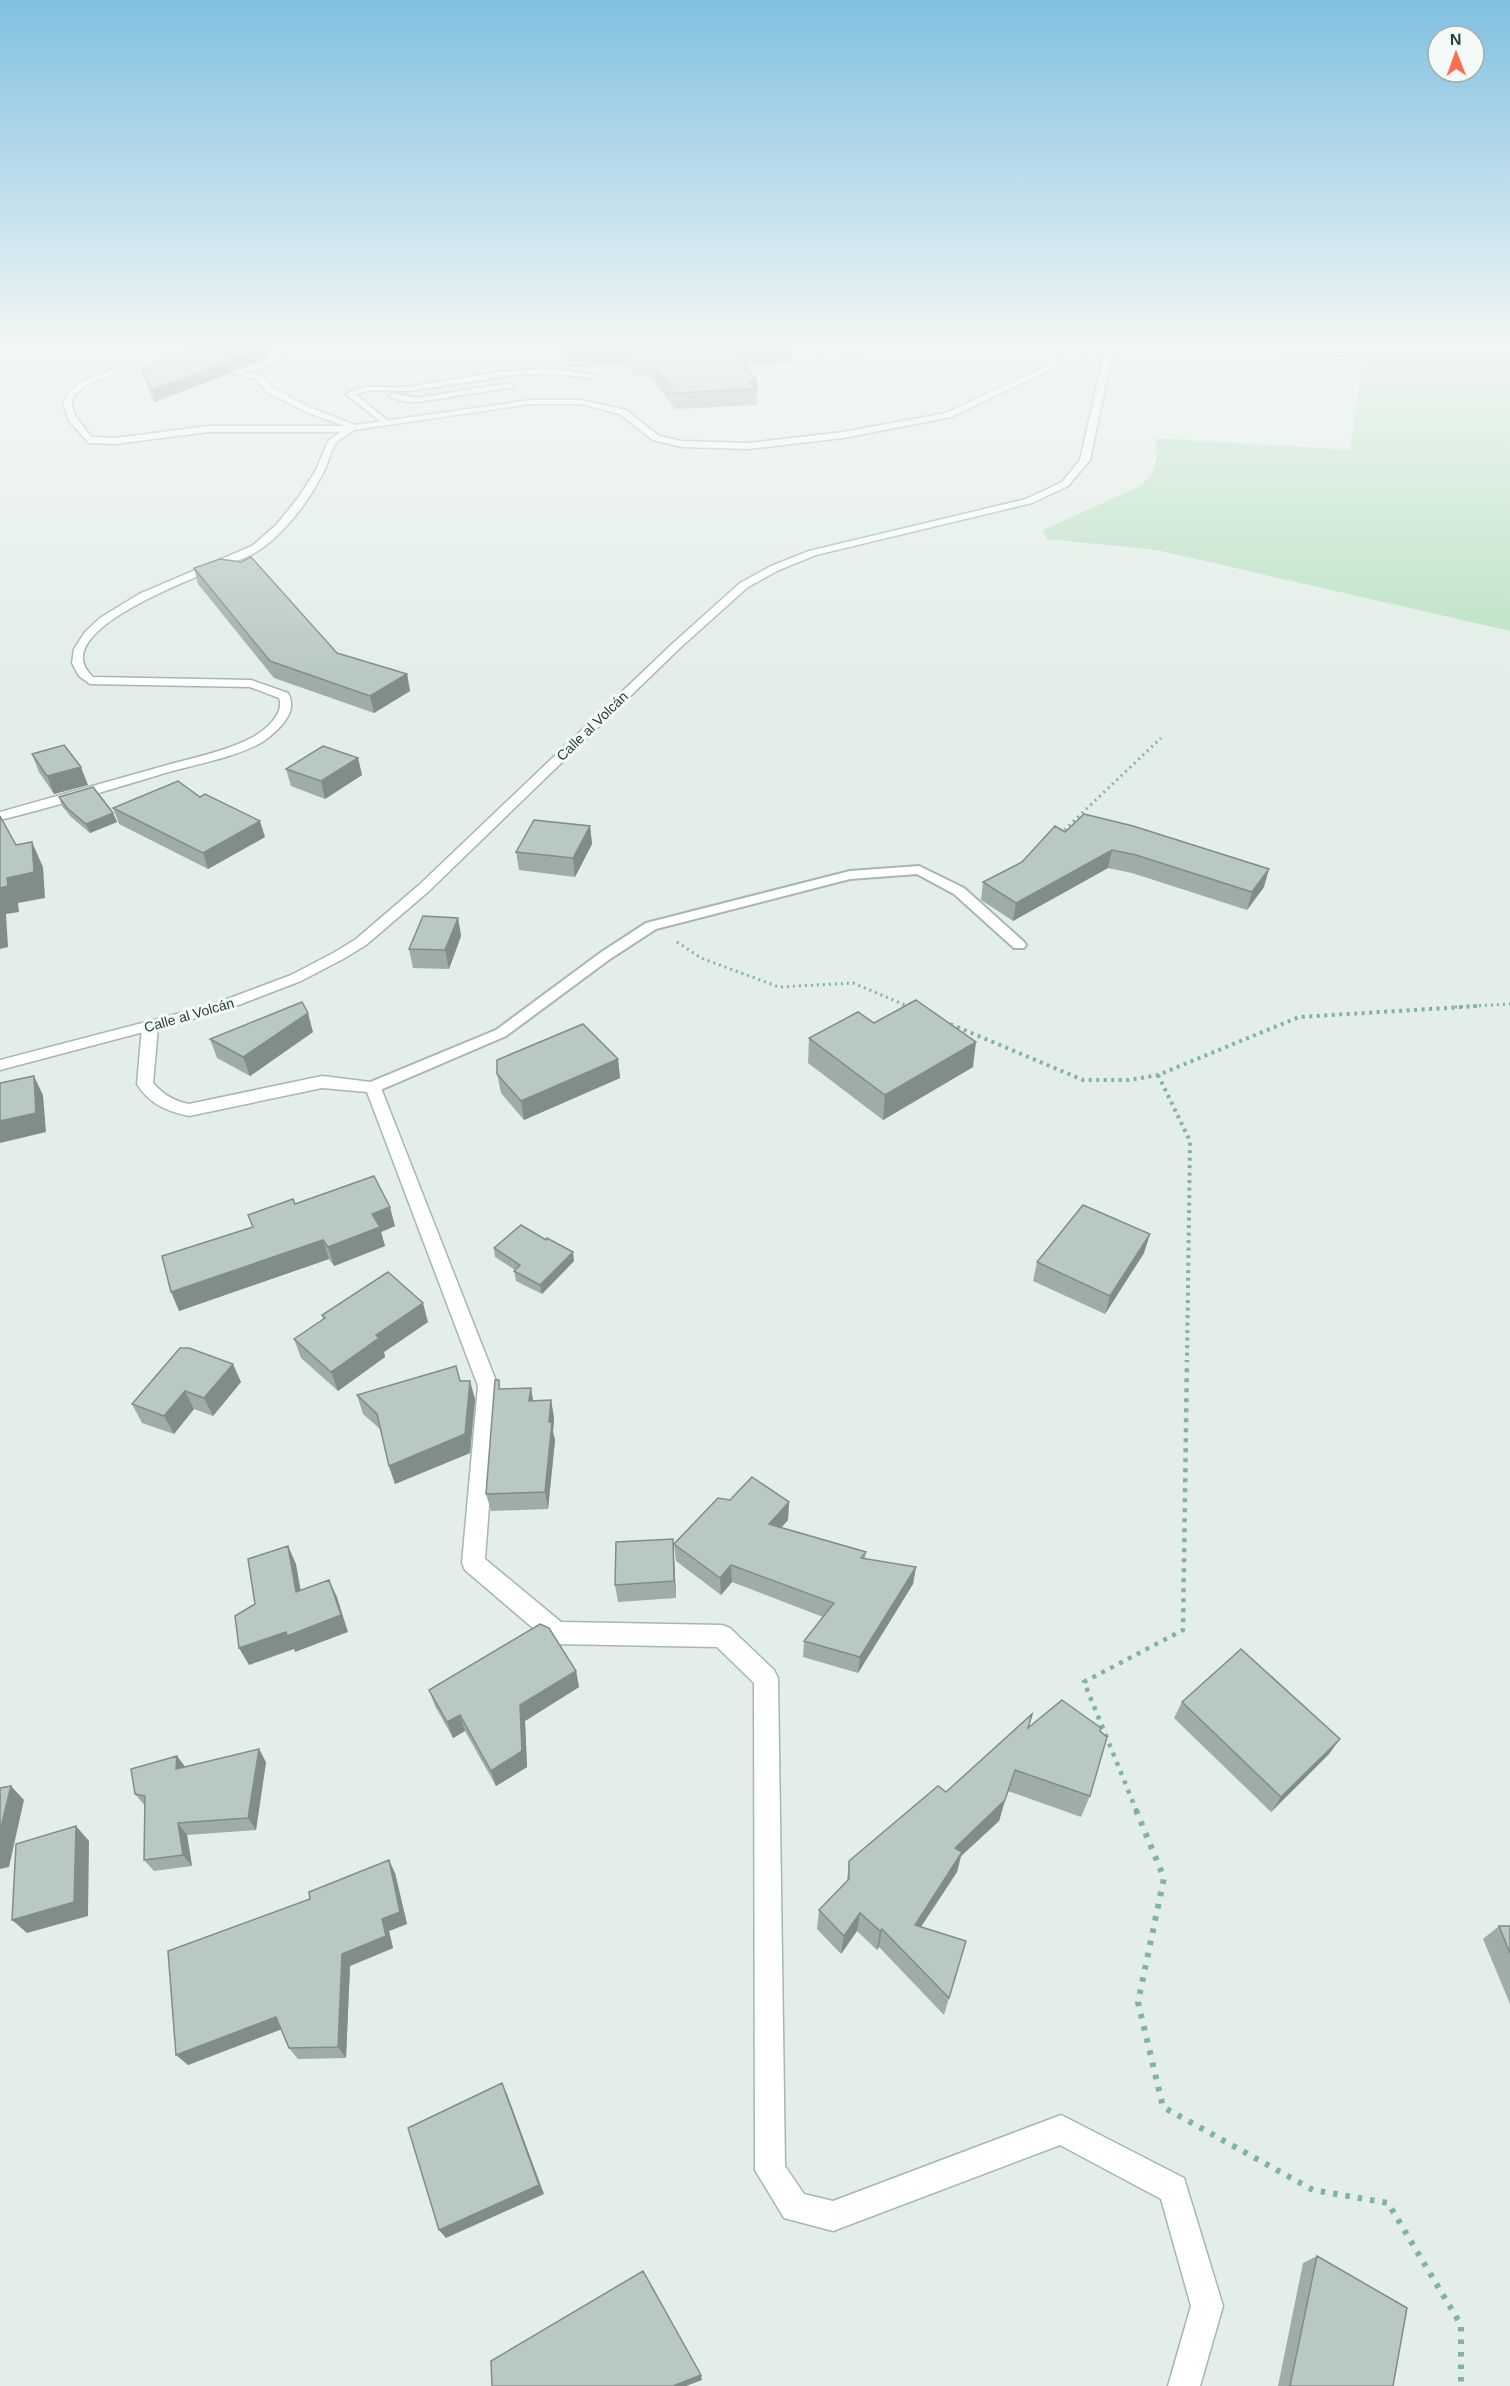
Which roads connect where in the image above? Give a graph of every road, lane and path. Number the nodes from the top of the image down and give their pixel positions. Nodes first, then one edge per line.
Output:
1 (329, 452) edge
2 (1087, 452) edge
3 (1161, 738) dead end
4 (0, 816) edge
5 (1057, 837) edge
6 (651, 926) junction
7 (1019, 945) dead end
8 (1510, 1004) edge
9 (919, 1011) edge
10 (941, 1020) edge
11 (150, 1027) junction
12 (0, 1065) edge
13 (1158, 1075) junction
14 (373, 1087) junction
15 (1184, 2386) edge
16 (1461, 2386) edge

1 - 4 street
2 - 11 street, Calle al Volcán
3 - 5 path
6 - 7 lane
6 - 9 path
6 - 14 lane
8 - 13 path
10 - 13 path
11 - 12 street, Calle al Volcán
11 - 14 street
13 - 16 path
14 - 15 street

